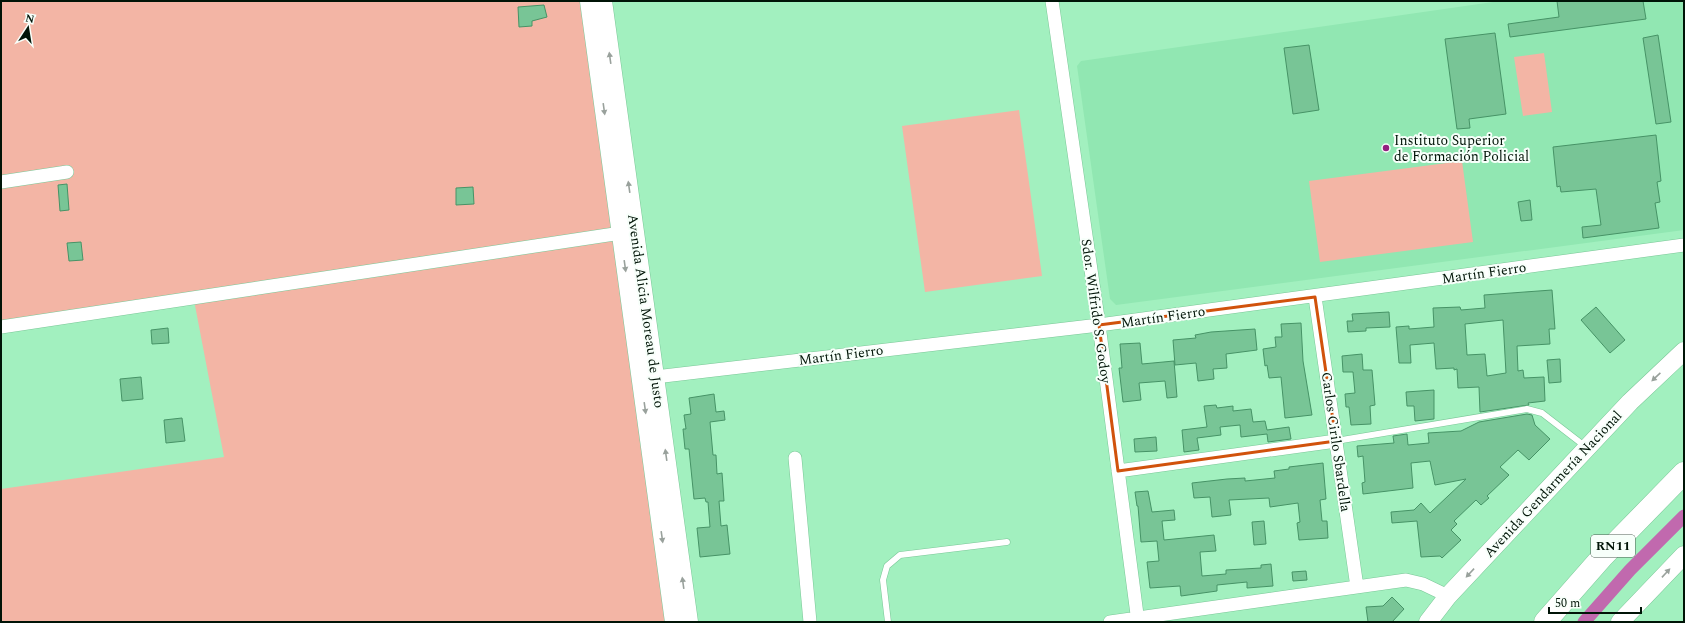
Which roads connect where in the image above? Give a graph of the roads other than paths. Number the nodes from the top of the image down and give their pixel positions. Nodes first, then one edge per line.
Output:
1 (589, 1) edge
2 (603, 1) edge
3 (1052, 1) edge
4 (67, 172) dead end
5 (1, 182) edge
6 (621, 233) junction
7 (1684, 245) edge
8 (1315, 296) junction
9 (1099, 325) junction
10 (1, 327) edge
11 (1684, 351) edge
12 (648, 379) junction
13 (1336, 441) junction
14 (1587, 448) junction
15 (795, 458) dead end
16 (1118, 471) junction
17 (1684, 473) edge
18 (1007, 542) dead end
19 (1684, 555) edge
20 (1357, 587) junction
21 (1448, 596) junction
22 (1138, 620) edge
23 (674, 622) edge
24 (689, 622) edge
25 (810, 622) edge
26 (888, 622) edge
27 (1110, 622) edge
28 (1428, 622) edge
29 (1545, 622) edge
30 (1620, 622) edge

1 -> 6 main road, Avenida Alicia Moreau de Justo
12 -> 2 main road, Avenida Alicia Moreau de Justo
3 - 9 street, Sdor. Wilfrido S. Godoy
4 - 5 street
6 - 10 street
6 -> 12 main road, Avenida Alicia Moreau de Justo
7 - 8 street, Martín Fierro
8 - 9 street, Martín Fierro
8 - 13 street, Carlos Cirilo Sbardella
9 - 12 street, Martín Fierro
9 - 16 street, Sdor. Wilfrido S. Godoy
11 -> 14 main road, Avenida Gendarmería Nacional
12 -> 23 main road, Avenida Alicia Moreau de Justo
24 -> 12 main road, Avenida Alicia Moreau de Justo
13 - 14 lane
13 - 16 street
13 - 20 street, Carlos Cirilo Sbardella
14 -> 21 main road, Avenida Gendarmería Nacional
15 - 25 street
16 - 22 street, Sdor. Wilfrido S. Godoy
17 - 29 highway, RN11
18 - 26 lane
30 -> 19 main road
20 - 21 street
20 - 22 street
21 - 28 main road, Avenida Gendarmería Nacional
22 - 27 street

